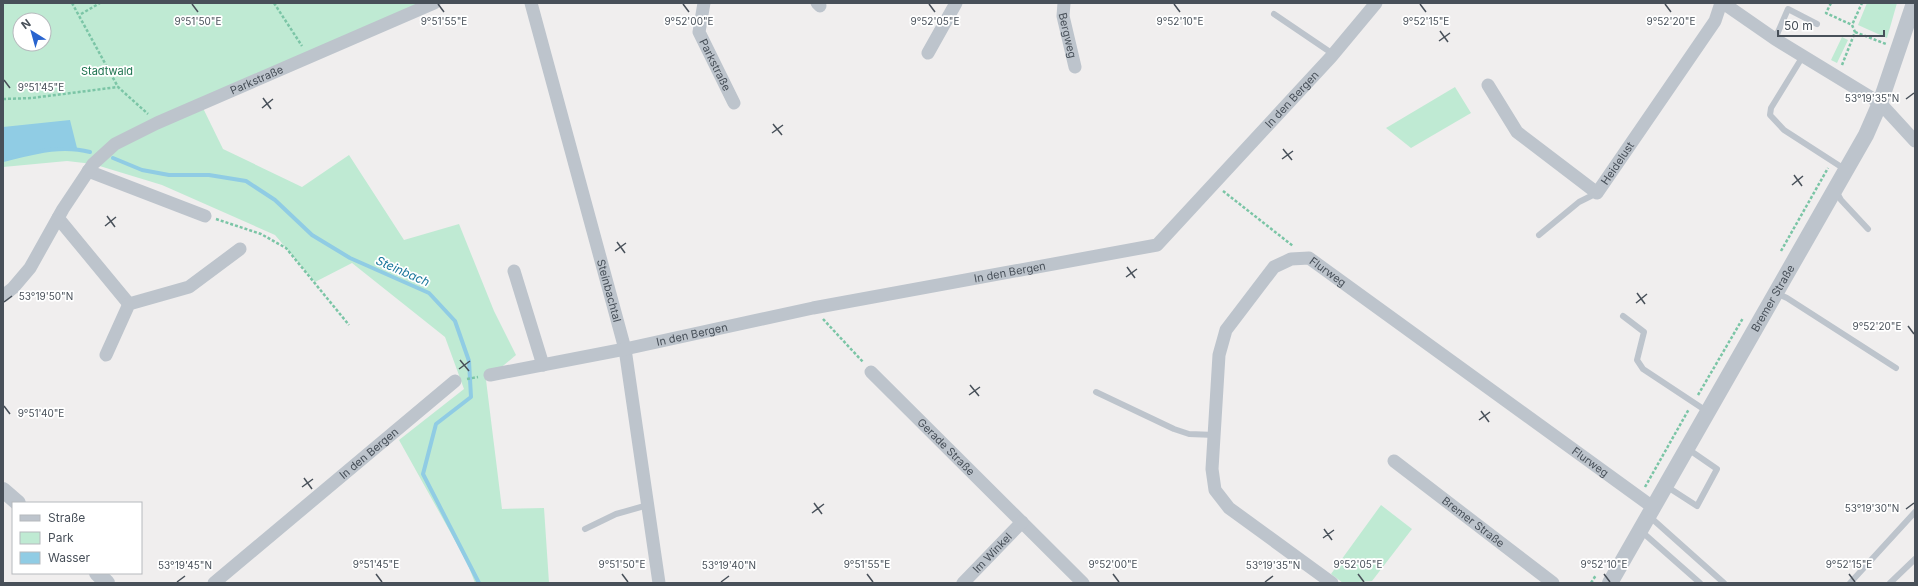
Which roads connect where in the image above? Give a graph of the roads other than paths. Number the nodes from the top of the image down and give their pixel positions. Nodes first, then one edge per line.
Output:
1 (434, 3) edge
2 (531, 3) edge
3 (704, 3) edge
4 (956, 3) edge
5 (1064, 3) edge
6 (1376, 3) edge
7 (1722, 3) edge
8 (1914, 3) edge
9 (1274, 14) dead end
10 (1817, 24) dead end
11 (1775, 39) junction
12 (928, 53) dead end
13 (1334, 54) junction
14 (1803, 56) junction
15 (1075, 67) dead end
16 (1488, 85) dead end
17 (734, 103) dead end
18 (1880, 103) junction
19 (1915, 141) edge
20 (1846, 170) junction
21 (88, 171) junction
22 (1835, 190) junction
23 (1597, 193) junction
24 (205, 216) road end
25 (58, 218) junction
26 (1868, 229) dead end
27 (1538, 235) dead end
28 (240, 249) dead end
29 (514, 271) dead end
30 (1776, 293) junction
31 (3, 296) edge
32 (130, 304) junction
33 (1623, 316) dead end
34 (625, 349) junction
35 (106, 355) dead end
36 (543, 365) junction
37 (1896, 368) dead end
38 (871, 372) road end
39 (490, 375) road end
40 (455, 381) road end
41 (1096, 392) dead end
42 (1709, 413) junction
43 (1215, 435) junction
44 (1688, 449) junction
45 (1394, 461) dead end
46 (1666, 486) junction
47 (3, 490) edge
48 (17, 502) edge
49 (648, 505) junction
50 (1651, 512) junction
51 (1915, 512) edge
52 (1022, 522) junction
53 (585, 529) dead end
54 (1641, 531) junction
55 (1915, 559) edge
56 (98, 574) edge
57 (107, 583) edge
58 (214, 583) edge
59 (659, 583) edge
60 (963, 583) edge
61 (1083, 583) edge
62 (1332, 583) edge
63 (1553, 583) edge
64 (1610, 583) edge
65 (1700, 583) edge
66 (1724, 583) edge
67 (1850, 583) edge
68 (1890, 583) edge

1 - 21 street, Parkstraße
2 - 34 street, Steinbachtal
3 - 17 street, Parkstraße
4 - 12 street
5 - 15 street, Bergweg
6 - 13 street, In den Bergen
7 - 11 street
7 - 23 street, Heidelust
8 - 18 street, Bremer Straße
9 - 13 lane
10 - 11 lane
11 - 14 street
13 - 34 street, In den Bergen
14 - 18 street
14 - 20 lane
16 - 23 street, Heidelust
18 - 19 street
18 - 20 street, Bremer Straße
20 - 22 street, Bremer Straße
21 - 24 street
21 - 25 street, Parkstraße
22 - 26 lane
22 - 30 street, Bremer Straße
23 - 27 lane
25 - 31 street, Parkstraße
25 - 32 street
28 - 32 street
29 - 36 street
30 - 37 lane
30 - 42 street, Bremer Straße
32 - 35 street
33 - 42 lane
34 - 36 street, In den Bergen
34 - 49 street, Steinbachtal
36 - 39 street, In den Bergen
38 - 52 street, Gerade Straße
40 - 58 street, In den Bergen
41 - 43 lane
42 - 44 street, Bremer Straße
43 - 50 street, Flurweg
43 - 62 street, Flurweg
44 - 46 street, Bremer Straße
44 - 46 lane
45 - 63 street, Bremer Straße
46 - 50 street, Bremer Straße
47 - 48 street
49 - 53 lane
49 - 59 street, Steinbachtal
50 - 54 street, Bremer Straße
50 - 66 lane
51 - 67 lane
52 - 60 street, Im Winkel
52 - 61 street, Gerade Straße
54 - 64 street, Bremer Straße
54 - 65 lane
55 - 68 lane
56 - 57 street

